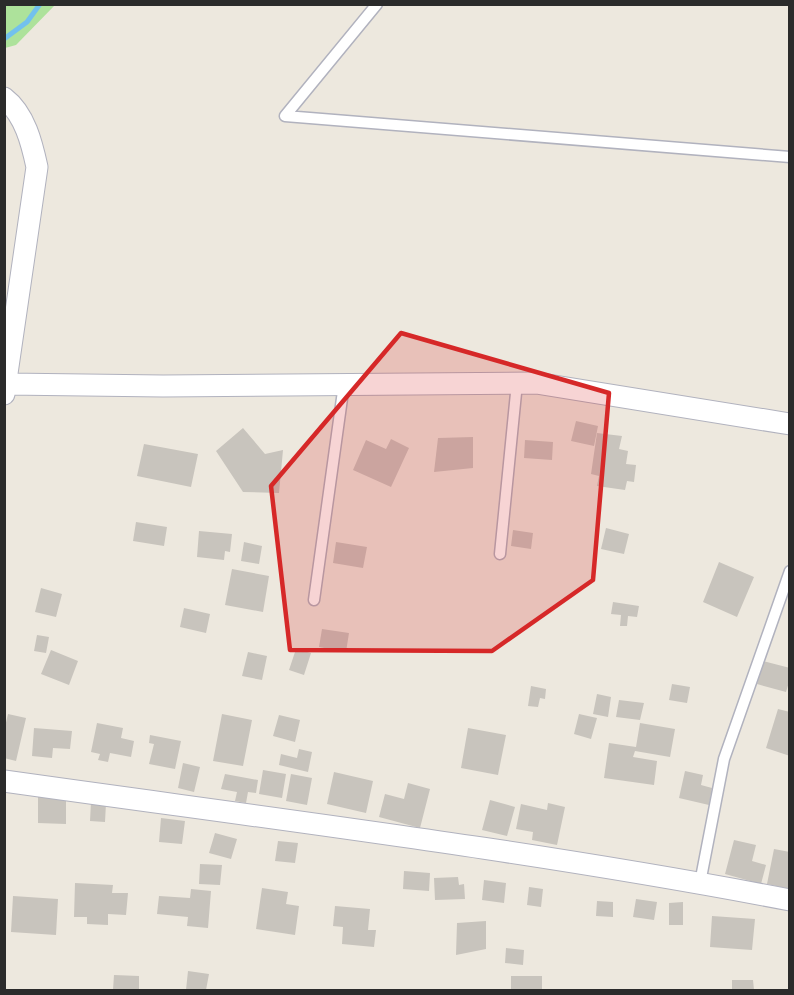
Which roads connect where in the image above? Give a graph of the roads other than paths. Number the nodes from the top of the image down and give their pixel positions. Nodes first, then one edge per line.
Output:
1 (377, 4) edge
2 (4, 98) edge
3 (789, 157) edge
4 (517, 383) junction
5 (344, 384) junction
6 (6, 389) edge
7 (789, 424) edge
8 (500, 554) dead end
9 (789, 571) edge
10 (314, 600) dead end
11 (4, 780) edge
12 (700, 883) junction
13 (789, 900) edge

1 - 3 lane
2 - 6 street
4 - 5 street
4 - 7 street
4 - 8 lane
5 - 6 street
5 - 10 lane
9 - 12 lane
11 - 12 street
12 - 13 street

